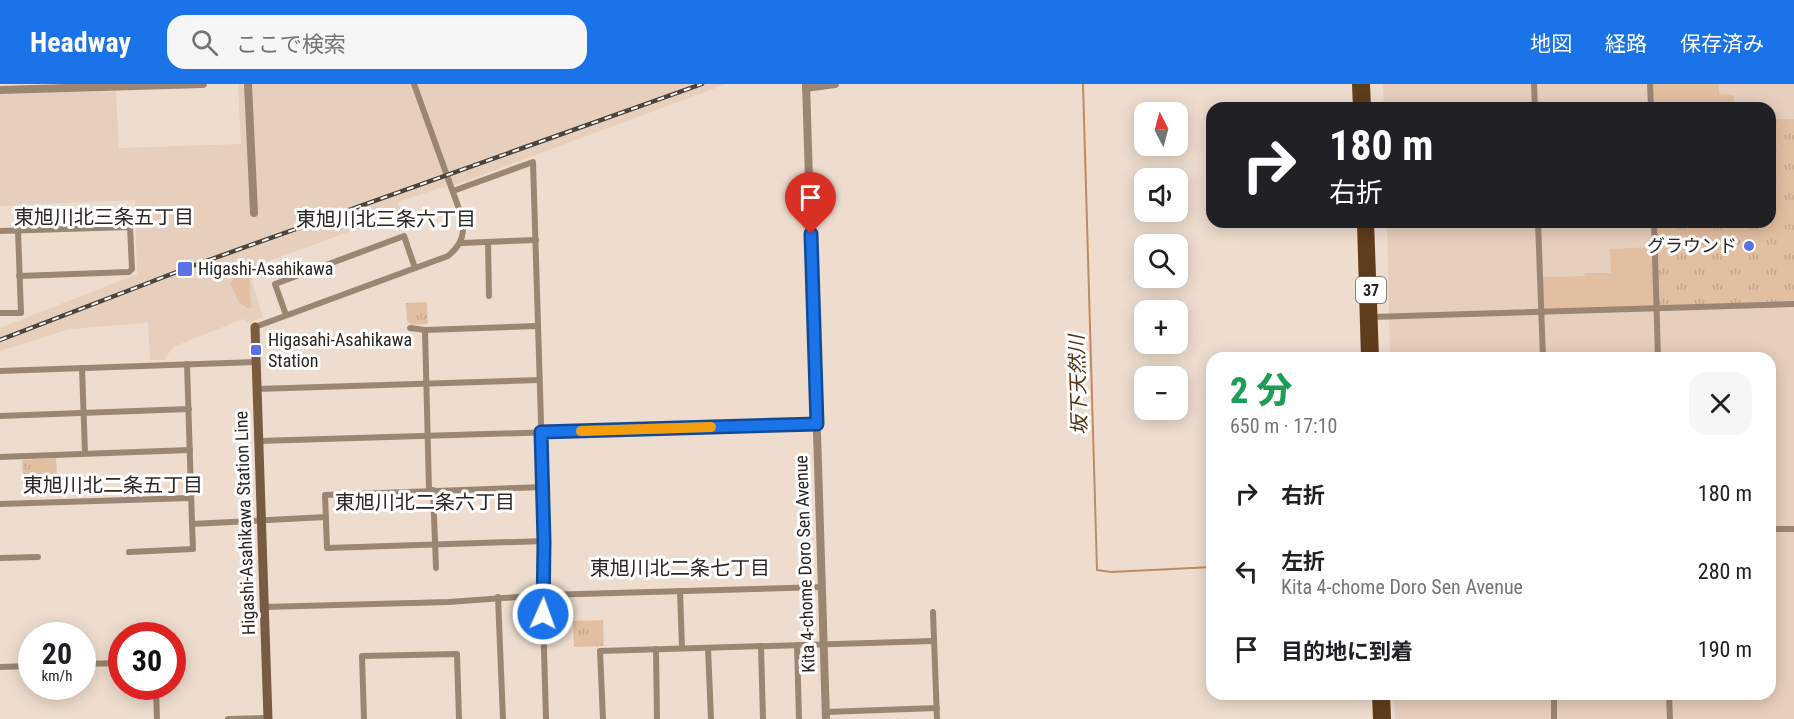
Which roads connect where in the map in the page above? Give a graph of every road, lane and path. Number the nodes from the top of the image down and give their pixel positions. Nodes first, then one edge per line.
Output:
1 (203, 84) edge
2 (248, 84) edge
3 (414, 84) edge
4 (835, 84) edge
5 (1357, 84) edge
6 (1365, 84) edge
7 (1534, 84) edge
8 (1650, 84) edge
9 (806, 86) edge
10 (0, 90) edge
11 (1358, 102) edge
12 (1366, 102) edge
13 (1534, 102) edge
14 (1651, 102) edge
15 (453, 191) junction
16 (254, 213) dead end
17 (1362, 228) edge
18 (1369, 228) edge
19 (1538, 228) edge
20 (1654, 228) edge
21 (18, 230) junction
22 (0, 231) edge
23 (536, 240) junction
24 (488, 242) junction
25 (462, 243) junction
26 (415, 268) junction
27 (19, 276) junction
28 (489, 296) dead end
29 (1794, 304) edge
30 (1657, 308) junction
31 (1541, 312) junction
32 (0, 313) edge
33 (286, 315) junction
34 (1368, 317) junction
35 (537, 326) junction
36 (255, 327) joint
37 (410, 328) dead end
38 (425, 330) junction
39 (1366, 352) edge
40 (1373, 352) edge
41 (1543, 352) edge
42 (1658, 352) edge
43 (256, 362) junction
44 (187, 364) junction
45 (82, 368) junction
46 (0, 370) edge
47 (539, 380) junction
48 (427, 383) junction
49 (257, 389) junction
50 (189, 409) junction
51 (83, 413) junction
52 (0, 416) edge
53 (817, 424) junction
54 (541, 432) junction
55 (428, 437) junction
56 (259, 441) junction
57 (190, 450) junction
58 (85, 453) junction
59 (0, 457) edge
60 (543, 487) junction
61 (431, 490) junction
62 (191, 498) junction
63 (0, 504) edge
64 (326, 518) junction
65 (261, 520) junction
66 (192, 524) junction
67 (1776, 529) edge
68 (1794, 529) edge
69 (544, 541) junction
70 (435, 544) junction
71 (129, 552) dead end
72 (38, 557) dead end
73 (0, 558) edge
74 (436, 568) dead end
75 (822, 587) junction
76 (680, 591) junction
77 (544, 595) junction
78 (498, 597) junction
79 (264, 607) junction
80 (933, 612) dead end
81 (934, 641) junction
82 (797, 645) junction
83 (824, 645) junction
84 (761, 646) junction
85 (682, 648) junction
86 (708, 648) junction
87 (656, 649) junction
88 (18, 666) edge
89 (0, 667) edge
90 (156, 700) edge
91 (1377, 700) edge
92 (1385, 700) edge
93 (1554, 700) edge
94 (1669, 700) edge
95 (937, 708) junction
96 (826, 715) edge
97 (268, 718) edge
98 (157, 719) edge
99 (228, 719) edge
100 (364, 719) edge
101 (459, 719) edge
102 (503, 719) edge
103 (546, 719) edge
104 (603, 719) edge
105 (657, 719) edge
106 (711, 719) edge
107 (763, 719) edge
108 (799, 719) edge
109 (937, 719) edge
110 (1378, 719) edge
111 (1386, 719) edge
112 (1554, 719) edge
113 (1670, 719) edge

1 - 10 street
2 - 16 street
3 - 15 street
4 - 9 street
5 - 11 main road
6 - 12 main road
7 - 13 street
8 - 14 street
9 - 53 street, Kita 4-chome Doro Sen Avenue
15 - 23 street
15 - 25 street
17 - 34 main road, 37
18 - 34 main road, 37
19 - 31 street
20 - 30 street
21 - 22 street
21 - 27 street
21 - 27 street
23 - 24 street
23 - 35 street
24 - 25 street
24 - 28 street
25 - 26 street
26 - 33 street
26 - 33 street
27 - 32 street
29 - 30 street
30 - 31 street
30 - 42 street
31 - 34 street
31 - 41 street
33 - 36 street
34 - 39 main road, 37
34 - 40 main road, 37
35 - 38 street
35 - 47 street
36 - 43 main road, Higashi-Asahikawa Station Line
37 - 38 street
38 - 48 street
43 - 44 street
43 - 49 main road, Higashi-Asahikawa Station Line
44 - 45 street
44 - 50 street
45 - 46 street
45 - 51 street
47 - 48 street
47 - 54 street
48 - 49 street
48 - 55 street
49 - 56 main road, Higashi-Asahikawa Station Line
50 - 51 street
50 - 57 street
51 - 52 street
51 - 58 street
53 - 54 street
53 - 75 street, Kita 4-chome Doro Sen Avenue
54 - 55 street
54 - 60 street
55 - 56 street
55 - 61 street
56 - 65 main road, Higashi-Asahikawa Station Line
57 - 58 street
57 - 62 street
58 - 59 street
60 - 61 street
60 - 69 street
61 - 64 street
61 - 70 street
62 - 63 street
62 - 66 street
64 - 65 street
64 - 70 street
65 - 66 street
65 - 79 main road, Higashi-Asahikawa Station Line
66 - 71 street
67 - 68 street
69 - 70 street
69 - 77 street
70 - 74 street
72 - 73 street
75 - 76 street
75 - 83 street, Kita 4-chome Doro Sen Avenue
76 - 77 street
76 - 85 street
77 - 78 street
77 - 103 street
78 - 79 street
78 - 102 street
79 - 97 main road, Higashi-Asahikawa Station Line
80 - 81 street
81 - 83 street
81 - 95 street
82 - 83 street
82 - 84 street
82 - 108 street
83 - 96 street, Kita 4-chome Doro Sen Avenue
84 - 86 street
84 - 107 street
85 - 86 street
85 - 87 street
86 - 106 street
87 - 104 street
87 - 105 street
88 - 89 street
90 - 98 street
91 - 110 main road
92 - 111 main road
93 - 112 street
94 - 113 street
95 - 96 street
95 - 109 street
97 - 99 street
100 - 101 street

